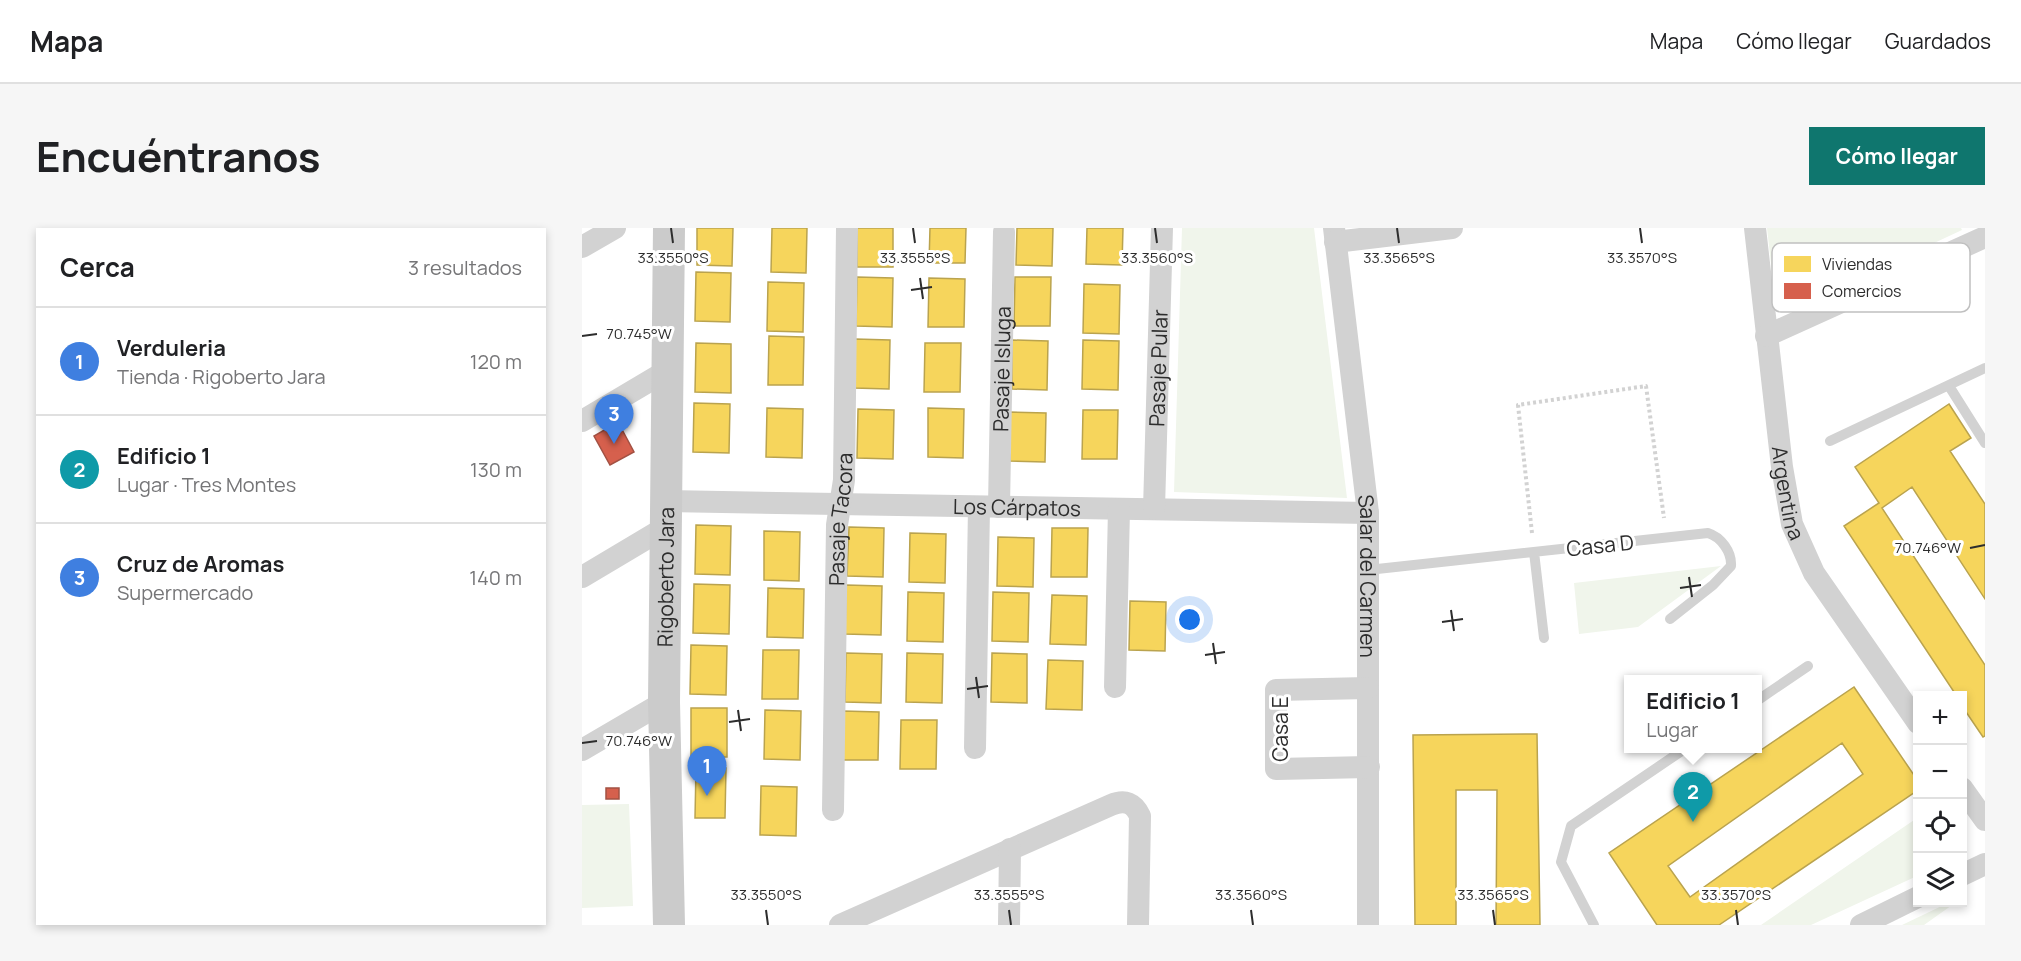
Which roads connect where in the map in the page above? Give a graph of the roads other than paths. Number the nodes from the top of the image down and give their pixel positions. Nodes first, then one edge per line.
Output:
1 (615, 228) edge
2 (669, 228) edge
3 (847, 228) edge
4 (1162, 228) edge
5 (1452, 228) edge
6 (1755, 228) edge
7 (1004, 232) dead end
8 (1334, 235) edge
9 (1977, 235) edge
10 (1960, 243) edge
11 (582, 247) edge
12 (1816, 312) edge
13 (1766, 336) junction
14 (1985, 368) edge
15 (668, 370) junction
16 (1949, 386) junction
17 (582, 421) edge
18 (1830, 441) dead end
19 (1985, 443) edge
20 (840, 504) junction
21 (989, 507) junction
22 (1119, 509) junction
23 (1154, 509) junction
24 (1368, 513) junction
25 (666, 514) junction
26 (1534, 552) junction
27 (1368, 570) junction
28 (582, 577) edge
29 (1670, 619) dead end
30 (1544, 638) dead end
31 (1808, 666) dead end
32 (1115, 687) dead end
33 (1368, 688) junction
34 (1762, 697) edge
35 (664, 702) junction
36 (1913, 717) edge
37 (975, 748) dead end
38 (582, 750) edge
39 (1679, 753) edge
40 (1368, 767) junction
41 (1967, 795) edge
42 (833, 810) dead end
43 (1985, 820) edge
44 (1010, 849) junction
45 (1985, 864) edge
46 (1967, 873) edge
47 (1913, 899) edge
48 (1869, 923) edge
49 (669, 925) edge
50 (840, 925) edge
51 (1009, 925) edge
52 (1138, 925) edge
53 (1368, 925) edge
54 (1594, 925) edge

1 - 11 street
2 - 15 street, Rigoberto Jara
3 - 20 street, Pasaje Tacora
4 - 23 street, Pasaje Pular
5 - 8 street
6 - 13 street, Argentina
7 - 21 street, Pasaje Isluga
8 - 24 street, Salar del Carmen
9 - 10 street
12 - 13 street
13 - 36 street, Argentina
14 - 16 lane
15 - 17 street
15 - 25 street, Rigoberto Jara
16 - 18 lane
16 - 19 lane
20 - 21 street, Los Cárpatos
20 - 25 street, Los Cárpatos
20 - 42 street, Pasaje Tacora
21 - 22 street, Los Cárpatos
21 - 37 street, Pasaje Isluga
22 - 23 street, Los Cárpatos
22 - 32 street
23 - 24 street, Los Cárpatos
24 - 27 street, Salar del Carmen
25 - 28 street
25 - 35 street, Rigoberto Jara
26 - 27 lane, Casa D
26 - 29 lane, Casa D
26 - 30 lane
27 - 33 street, Salar del Carmen
31 - 34 lane
33 - 40 street, Salar del Carmen
33 - 40 street, Casa E
35 - 38 street
35 - 49 street, Rigoberto Jara
39 - 54 lane
40 - 53 street, Salar del Carmen
41 - 43 street
44 - 50 street
44 - 51 street
44 - 52 street
45 - 46 street
47 - 48 street

